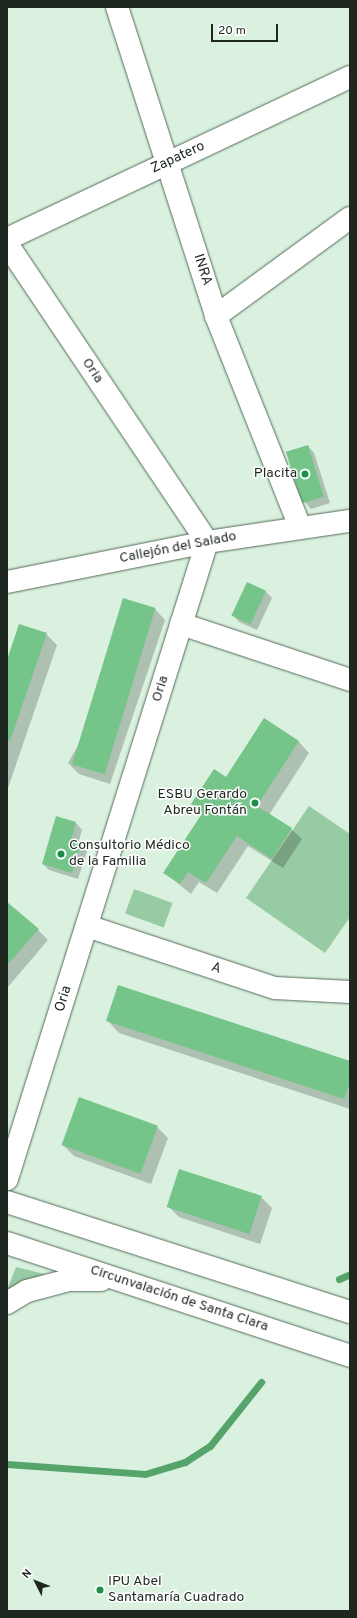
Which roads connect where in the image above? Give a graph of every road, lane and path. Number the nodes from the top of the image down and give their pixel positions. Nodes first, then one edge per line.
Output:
1 (117, 7) edge
2 (348, 84) edge
3 (168, 163) junction
4 (350, 218) edge
5 (7, 239) edge
6 (7, 244) edge
7 (216, 316) junction
8 (350, 522) edge
9 (300, 528) junction
10 (207, 542) junction
11 (7, 582) edge
12 (181, 624) junction
13 (350, 680) edge
14 (86, 926) junction
15 (350, 992) edge
16 (7, 1179) edge
17 (7, 1202) edge
18 (7, 1243) edge
19 (120, 1280) junction
20 (7, 1303) edge
21 (350, 1312) edge
22 (350, 1356) edge

1 - 3 main road, INRA
2 - 3 main road, Zapatero
3 - 5 main road, Zapatero
3 - 7 main road, INRA
4 - 7 main road
6 - 10 main road, Oria
7 - 9 main road, INRA
8 - 9 main road, Callejón del Salado
9 - 10 main road, Callejón del Salado
10 - 11 main road, Callejón del Salado
10 - 12 main road, Oria
12 - 13 main road
12 - 14 main road, Oria
14 - 15 main road, A
14 - 16 main road, Oria
17 - 21 main road
18 - 19 main road, Circunvalación de Santa Clara
19 - 20 main road
19 - 22 main road, Circunvalación de Santa Clara

